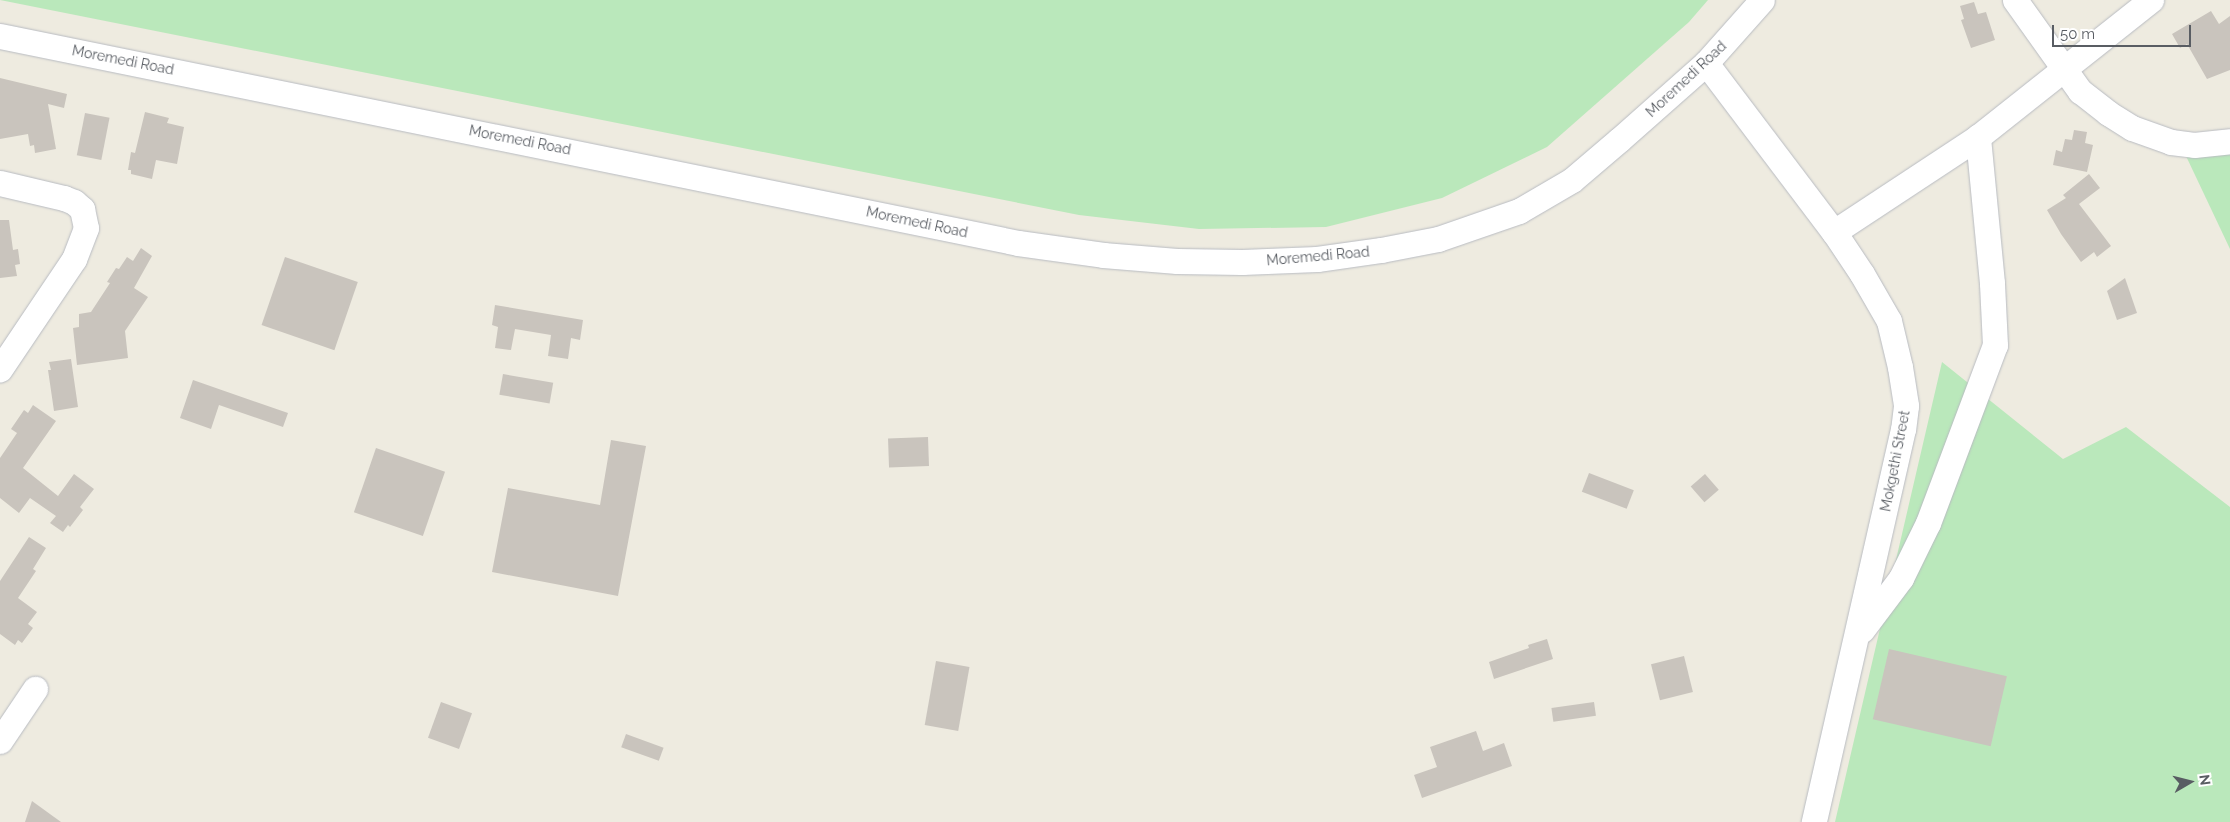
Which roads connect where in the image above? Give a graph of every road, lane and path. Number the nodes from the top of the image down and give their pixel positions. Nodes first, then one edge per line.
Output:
1 (1762, 0) edge
2 (2015, 0) edge
3 (2151, 0) edge
4 (0, 36) edge
5 (1706, 63) junction
6 (2063, 69) junction
7 (1978, 137) junction
8 (2230, 141) edge
9 (0, 183) edge
10 (1834, 232) junction
11 (0, 369) edge
12 (1857, 636) junction
13 (35, 689) dead end
14 (0, 741) edge
15 (1814, 822) edge

1 - 5 street, Moremedi Road
2 - 6 street
3 - 6 street
4 - 5 street, Moremedi Road
5 - 10 street, Mokgethi Street
6 - 7 street
6 - 8 street
7 - 10 street
7 - 12 street
9 - 11 street
10 - 12 street, Mokgethi Street
12 - 15 street, Mokgethi Street
13 - 14 street

